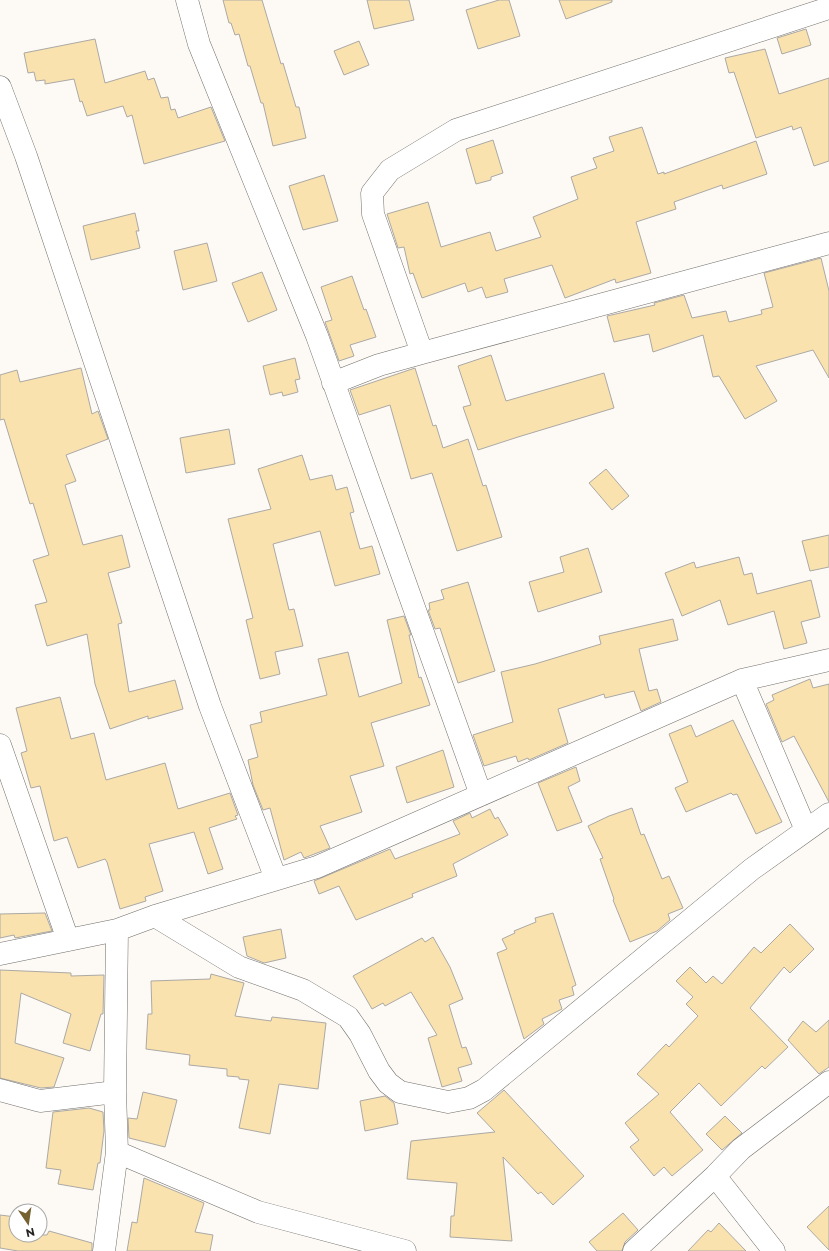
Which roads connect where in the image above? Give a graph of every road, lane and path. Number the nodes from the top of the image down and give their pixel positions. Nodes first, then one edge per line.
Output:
1 (188, 0) edge
2 (829, 8) edge
3 (0, 87) edge
4 (829, 243) edge
5 (422, 352) junction
6 (334, 383) junction
7 (829, 660) edge
8 (742, 680) junction
9 (0, 745) edge
10 (481, 795) junction
11 (829, 814) edge
12 (806, 830) junction
13 (276, 879) junction
14 (155, 916) junction
15 (117, 930) junction
16 (68, 940) junction
17 (0, 954) edge
18 (829, 1082) edge
19 (0, 1090) edge
20 (115, 1092) junction
21 (117, 1152) junction
22 (715, 1176) junction
23 (104, 1251) edge
24 (405, 1251) edge
25 (634, 1251) edge
26 (774, 1251) edge

1 - 6 street
2 - 5 street
3 - 13 street
4 - 5 street
5 - 6 street
6 - 10 street
7 - 8 street
8 - 10 street
8 - 12 street
9 - 16 street
10 - 13 street
11 - 12 street
12 - 14 street
13 - 14 street
14 - 15 street
15 - 16 street
15 - 20 street
16 - 17 street
18 - 22 street
19 - 20 street
20 - 21 street
21 - 23 street
21 - 24 street
22 - 25 street
22 - 26 street

